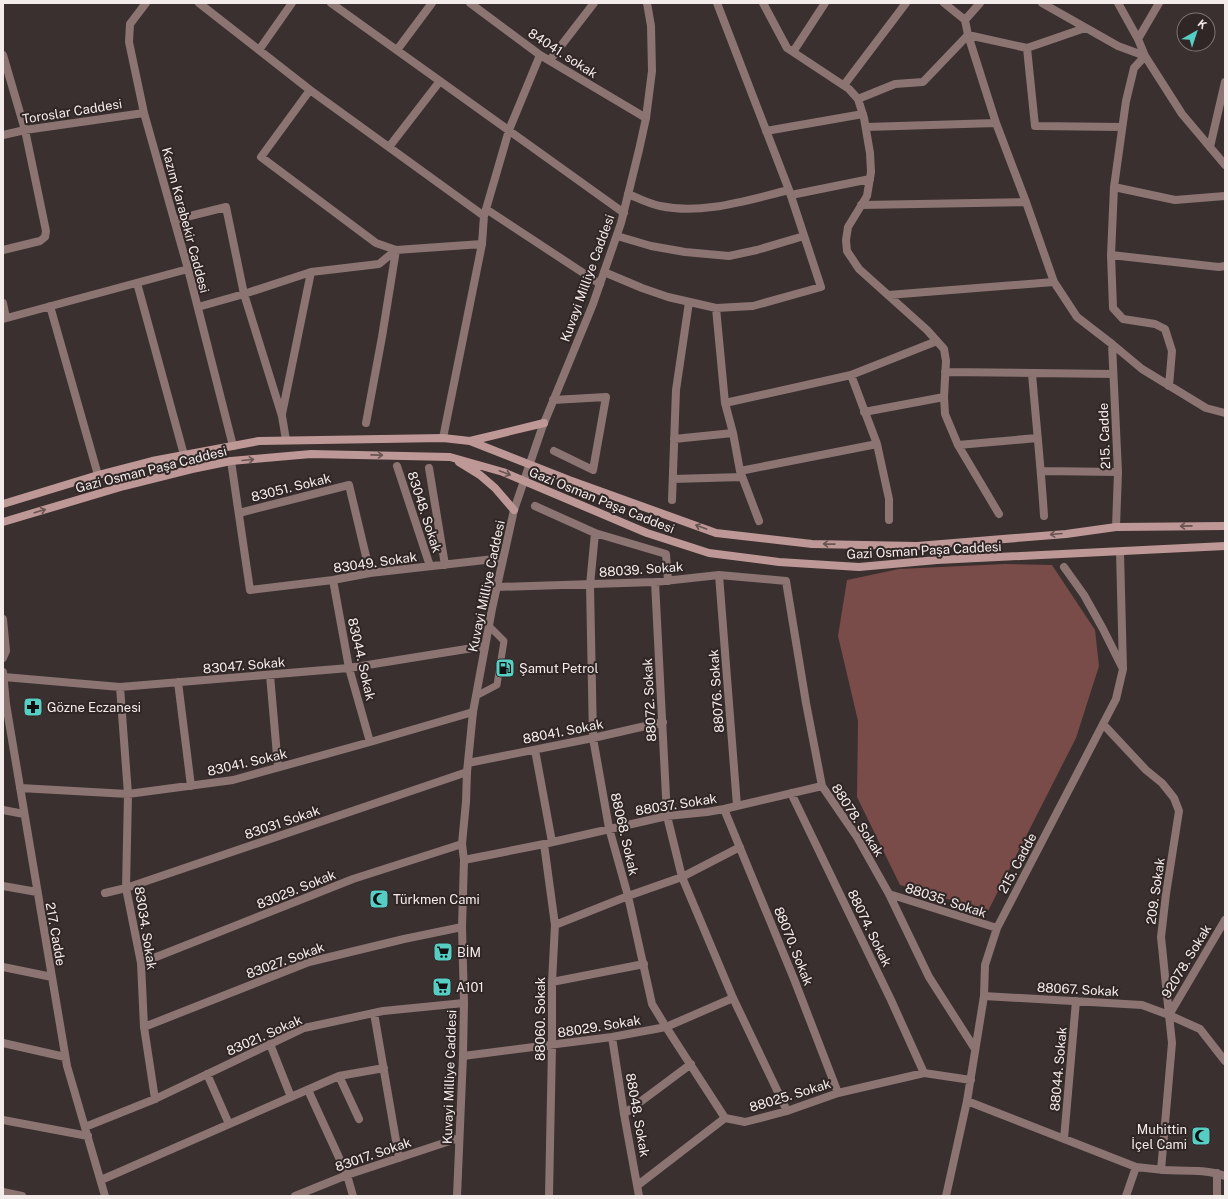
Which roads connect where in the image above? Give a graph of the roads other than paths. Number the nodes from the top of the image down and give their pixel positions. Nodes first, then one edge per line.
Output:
1 (146, 3) edge
2 (199, 3) edge
3 (292, 3) edge
4 (331, 3) edge
5 (432, 3) edge
6 (470, 3) edge
7 (594, 3) edge
8 (647, 3) edge
9 (717, 3) edge
10 (763, 3) edge
11 (825, 3) edge
12 (906, 3) edge
13 (944, 3) edge
14 (980, 3) edge
15 (1042, 3) edge
16 (1118, 3) edge
17 (1159, 3) edge
18 (965, 20) junction
19 (1085, 28) junction
20 (968, 35) junction
21 (1138, 39) junction
22 (1027, 48) junction
23 (259, 50) junction
24 (397, 50) junction
25 (793, 52) junction
26 (3, 55) edge
27 (540, 55) junction
28 (1145, 56) junction
29 (550, 60) junction
30 (440, 81) junction
31 (1225, 82) edge
32 (844, 85) junction
33 (310, 90) junction
34 (858, 99) junction
35 (144, 113) junction
36 (863, 114) junction
37 (646, 118) junction
38 (996, 123) junction
39 (866, 127) junction
40 (1122, 127) junction
41 (25, 130) junction
42 (509, 130) junction
43 (766, 131) junction
44 (3, 135) edge
45 (389, 147) junction
46 (1210, 147) junction
47 (1225, 165) edge
48 (870, 179) junction
49 (1114, 187) junction
50 (790, 192) junction
51 (628, 194) junction
52 (1225, 196) edge
53 (1026, 202) junction
54 (861, 205) junction
55 (485, 213) junction
56 (624, 213) junction
57 (174, 220) junction
58 (617, 236) junction
59 (804, 236) junction
60 (482, 244) junction
61 (3, 250) edge
62 (396, 250) junction
63 (1111, 255) junction
64 (1225, 266) edge
65 (188, 269) junction
66 (311, 272) junction
67 (604, 272) junction
68 (1054, 282) junction
69 (137, 283) junction
70 (600, 284) junction
71 (244, 294) junction
72 (888, 295) junction
73 (689, 302) junction
74 (3, 303) edge
75 (50, 306) junction
76 (198, 307) junction
77 (716, 308) junction
78 (5, 318) edge
79 (937, 341) junction
80 (1112, 344) junction
81 (945, 372) junction
82 (1032, 374) junction
83 (1113, 374) junction
84 (852, 376) junction
85 (1169, 386) junction
86 (944, 397) junction
87 (553, 400) junction
88 (725, 403) junction
89 (864, 412) junction
90 (1225, 413) edge
91 (282, 416) junction
92 (366, 423) dead end
93 (544, 424) junction
94 (733, 433) junction
95 (443, 438) junction
96 (1037, 438) junction
97 (674, 439) junction
98 (286, 440) junction
99 (470, 441) junction
100 (877, 444) junction
101 (958, 445) junction
102 (233, 446) junction
103 (554, 451) dead end
104 (184, 455) junction
105 (450, 457) junction
106 (231, 461) junction
107 (530, 464) junction
108 (397, 466) dead end
109 (429, 468) dead end
110 (1041, 471) junction
111 (1118, 472) junction
112 (741, 474) junction
113 (98, 476) junction
114 (673, 479) junction
115 (524, 481) junction
116 (672, 500) dead end
117 (3, 504) edge
118 (535, 506) dead end
119 (514, 510) junction
120 (239, 513) junction
121 (1000, 514) dead end
122 (1044, 516) dead end
123 (889, 520) dead end
124 (759, 521) dead end
125 (3, 522) edge
126 (1225, 526) edge
127 (1116, 527) junction
128 (595, 533) junction
129 (1225, 546) edge
130 (1120, 552) junction
131 (503, 558) junction
132 (445, 565) junction
133 (430, 566) junction
134 (1064, 567) dead end
135 (370, 573) junction
136 (719, 575) junction
137 (332, 580) junction
138 (668, 581) junction
139 (786, 581) joint
140 (655, 582) junction
141 (590, 585) junction
142 (497, 587) junction
143 (3, 619) edge
144 (489, 626) junction
145 (485, 646) junction
146 (3, 658) edge
147 (350, 668) junction
148 (1123, 669) junction
149 (3, 672) edge
150 (270, 674) junction
151 (4, 677) edge
152 (178, 682) junction
153 (120, 687) junction
154 (476, 696) junction
155 (473, 712) junction
156 (663, 722) junction
157 (1104, 724) junction
158 (3, 738) edge
159 (594, 738) junction
160 (12, 740) junction
161 (370, 742) junction
162 (535, 750) junction
163 (468, 763) junction
164 (278, 767) junction
165 (467, 772) junction
166 (191, 786) junction
167 (822, 786) junction
168 (20, 788) junction
169 (792, 793) junction
170 (128, 794) junction
171 (736, 806) junction
172 (724, 809) junction
173 (3, 810) edge
174 (24, 814) junction
175 (667, 816) junction
176 (609, 828) junction
177 (548, 843) junction
178 (462, 844) junction
179 (740, 847) junction
180 (464, 860) junction
181 (682, 877) junction
182 (3, 886) edge
183 (126, 888) junction
184 (37, 892) junction
185 (105, 893) dead end
186 (889, 894) junction
187 (628, 896) junction
188 (1225, 920) edge
189 (555, 925) junction
190 (462, 927) junction
191 (996, 928) junction
192 (140, 963) junction
193 (644, 964) junction
194 (3, 967) edge
195 (52, 977) junction
196 (552, 982) junction
197 (984, 996) junction
198 (733, 998) junction
199 (1076, 1001) junction
200 (464, 1003) junction
201 (374, 1013) junction
202 (1168, 1015) junction
203 (144, 1027) junction
204 (666, 1027) junction
205 (612, 1037) junction
206 (3, 1043) edge
207 (270, 1044) junction
208 (552, 1046) junction
209 (975, 1049) junction
210 (463, 1056) junction
211 (65, 1057) junction
212 (1225, 1061) edge
213 (691, 1064) junction
214 (384, 1068) junction
215 (207, 1074) junction
216 (924, 1074) junction
217 (339, 1076) junction
218 (971, 1080) junction
219 (308, 1090) junction
220 (838, 1093) junction
221 (291, 1097) junction
222 (155, 1099) junction
223 (967, 1101) junction
224 (787, 1111) junction
225 (624, 1114) junction
226 (725, 1118) junction
227 (359, 1119) dead end
228 (3, 1120) edge
229 (229, 1124) junction
230 (85, 1127) junction
231 (88, 1136) junction
232 (459, 1138) junction
233 (1064, 1139) junction
234 (399, 1158) junction
235 (1136, 1167) junction
236 (1161, 1170) junction
237 (346, 1175) junction
238 (1221, 1175) edge
239 (101, 1180) junction
240 (638, 1185) junction
241 (3, 1192) edge
242 (22, 1196) edge
243 (105, 1196) edge
244 (295, 1196) edge
245 (353, 1196) edge
246 (456, 1196) edge
247 (549, 1196) edge
248 (639, 1196) edge
249 (946, 1196) edge
250 (1126, 1196) edge
251 (1217, 1196) edge

1 - 35 street, Kazım Karabekir Caddesi
2 - 23 street
3 - 23 street
4 - 24 street
5 - 24 street
6 - 27 street, 84041. sokak
7 - 29 street
8 - 37 street, Kuvayi Milliye Caddesi
9 - 43 street
10 - 25 street
11 - 25 street
12 - 32 street
13 - 18 street
14 - 18 street
15 - 19 street
16 - 21 street
17 - 21 street
18 - 20 street
19 - 22 street
19 - 28 street
20 - 22 street
20 - 34 street
20 - 38 street
21 - 28 street
22 - 40 street
23 - 33 street
24 - 30 street
25 - 32 street
26 - 41 street
27 - 29 street, 84041. sokak
27 - 42 street
28 - 40 street
28 - 46 street
29 - 37 street, 84041. sokak
30 - 42 street
30 - 45 street
31 - 46 street
32 - 34 street
33 - 45 street
33 - 62 street
34 - 36 street
35 - 41 street, Toroslar Caddesi
35 - 57 street, Kazım Karabekir Caddesi
36 - 39 street
36 - 43 street
37 - 51 street, Kuvayi Milliye Caddesi
38 - 39 street
38 - 53 street
39 - 48 street
40 - 49 street
41 - 44 street, Toroslar Caddesi
41 - 61 street
42 - 55 street
42 - 56 street
43 - 50 street
45 - 55 street
46 - 47 street
48 - 50 street
48 - 54 street
49 - 52 street
49 - 63 street
50 - 51 street
50 - 59 street
51 - 56 street, Kuvayi Milliye Caddesi
53 - 54 street
53 - 68 street
54 - 72 street
55 - 60 street
55 - 70 street
56 - 58 street, Kuvayi Milliye Caddesi
57 - 65 street, Kazım Karabekir Caddesi
57 - 71 street
58 - 59 street
58 - 67 street, Kuvayi Milliye Caddesi
59 - 77 street
60 - 62 street
60 - 95 street
62 - 66 street
62 - 92 street
63 - 64 street
63 - 85 street
65 - 69 street
65 - 76 street, Kazım Karabekir Caddesi
66 - 71 street
66 - 91 street
67 - 70 street, Kuvayi Milliye Caddesi
67 - 73 street
68 - 72 street
68 - 80 street
69 - 75 street
69 - 104 street
70 - 87 street, Kuvayi Milliye Caddesi
71 - 76 street
71 - 91 street
72 - 79 street
73 - 77 street
73 - 97 street
74 - 78 street
75 - 78 street
75 - 113 street
76 - 102 street, Kazım Karabekir Caddesi
77 - 88 street
79 - 81 street
79 - 84 street
80 - 83 street, 215. Cadde
80 - 85 street
81 - 82 street
81 - 86 street
82 - 83 street
82 - 96 street
83 - 111 street, 215. Cadde
84 - 88 street
84 - 89 street
85 - 90 street
86 - 89 street
86 - 101 street
87 - 93 street, Kuvayi Milliye Caddesi
87 - 103 street
88 - 94 street
89 - 100 street
91 - 98 street
93 - 99 main road
93 - 107 street, Kuvayi Milliye Caddesi
94 - 97 street
94 - 112 street
95 - 98 main road, Gazi Osman Paşa Caddesi
95 - 99 main road, Gazi Osman Paşa Caddesi
96 - 101 street
96 - 110 street
97 - 114 street
98 - 102 main road, Gazi Osman Paşa Caddesi
99 - 107 main road, Gazi Osman Paşa Caddesi
100 - 112 street
100 - 123 street
101 - 121 street
102 - 104 main road, Gazi Osman Paşa Caddesi
104 - 113 main road, Gazi Osman Paşa Caddesi
106 -> 105 main road, Gazi Osman Paşa Caddesi
105 -> 115 main road, Gazi Osman Paşa Caddesi
105 - 119 main road
106 - 120 street
125 -> 106 main road, Gazi Osman Paşa Caddesi
107 - 115 street, Kuvayi Milliye Caddesi
127 -> 107 main road, Gazi Osman Paşa Caddesi
108 - 133 street, 83048. Sokak
109 - 132 street
110 - 111 street
110 - 122 street
111 - 127 street, 215. Cadde
112 - 114 street
112 - 124 street
113 - 117 main road, Gazi Osman Paşa Caddesi
114 - 116 street
115 - 119 street, Kuvayi Milliye Caddesi
115 - 130 main road, Gazi Osman Paşa Caddesi
118 - 128 street
119 - 131 street, Kuvayi Milliye Caddesi
120 - 135 street, 83051. Sokak
120 - 137 street, 83049. Sokak
126 -> 127 main road, Gazi Osman Paşa Caddesi
128 - 138 street
128 - 141 street, 88068. Sokak
129 - 130 main road, Gazi Osman Paşa Caddesi
130 - 148 street, 215. Cadde
131 - 132 street, 83049. Sokak
131 - 142 street, Kuvayi Milliye Caddesi
132 - 133 street, 83049. Sokak
133 - 135 street, 83049. Sokak
134 - 148 street
135 - 137 street, 83049. Sokak
136 - 138 street, 88039. Sokak
136 - 139 street, 88039. Sokak
136 - 171 street, 88076. Sokak
137 - 147 street, 83044. Sokak
138 - 140 street, 88039. Sokak
139 - 167 street, 88078. Sokak
140 - 141 street, 88039. Sokak
140 - 156 street, 88072. Sokak
141 - 142 street, 88039. Sokak
141 - 159 street, 88068. Sokak
142 - 144 street, Kuvayi Milliye Caddesi
143 - 146 street
144 - 145 street, Kuvayi Milliye Caddesi
144 - 154 lane
145 - 147 street, 83047. Sokak
145 - 154 street, Kuvayi Milliye Caddesi
147 - 150 street, 83047. Sokak
147 - 161 street, 83044. Sokak
148 - 157 street, 215. Cadde
149 - 151 street, 217. Cadde
150 - 152 street, 83047. Sokak
150 - 164 street
151 - 153 street, 83047. Sokak
151 - 160 street, 217. Cadde
152 - 153 street, 83047. Sokak
152 - 166 street
153 - 170 street, 83034. Sokak
154 - 155 street, Kuvayi Milliye Caddesi
155 - 161 street, 83041. Sokak
155 - 163 street, Kuvayi Milliye Caddesi
156 - 159 street, 88041. Sokak
156 - 175 street, 88072. Sokak
157 - 191 street, 215. Cadde
157 - 202 street, 209. Sokak
158 - 160 street
159 - 162 street, 88041. Sokak
159 - 176 street, 88068. Sokak
160 - 168 street, 217. Cadde
161 - 164 street, 83041. Sokak
162 - 163 street, 88041. Sokak
162 - 177 street, 88060. Sokak
163 - 165 street, Kuvayi Milliye Caddesi
164 - 166 street, 83041. Sokak
165 - 178 street, Kuvayi Milliye Caddesi
165 - 183 street, 83031 Sokak
166 - 170 street, 83041. Sokak
167 - 169 street, 88037. Sokak
167 - 186 street, 88078. Sokak
168 - 170 street, 83041. Sokak
168 - 174 street, 217. Cadde
169 - 171 street, 88037. Sokak
169 - 216 street, 88074. Sokak
170 - 183 street, 83034. Sokak
171 - 172 street, 88037. Sokak
172 - 175 street, 88037. Sokak
172 - 179 street, 88070. Sokak
173 - 174 street
174 - 184 street, 217. Cadde
175 - 176 street, 88037. Sokak
175 - 181 street
176 - 177 street, 88037. Sokak
176 - 187 street, 88068. Sokak
177 - 180 street, 88037. Sokak
177 - 189 street, 88060. Sokak
178 - 180 street, Kuvayi Milliye Caddesi
178 - 192 street, 83029. Sokak
179 - 181 street
179 - 220 street, 88070. Sokak
180 - 190 street, Kuvayi Milliye Caddesi
181 - 187 street
181 - 198 street
182 - 184 street
183 - 185 street, 83031 Sokak
183 - 192 street, 83034. Sokak
184 - 195 street, 217. Cadde
186 - 191 street, 88035. Sokak
186 - 209 street, 88078. Sokak
187 - 189 street
187 - 193 street, 88068. Sokak
188 - 202 street, 92078. Sokak
189 - 196 street, 88060. Sokak
190 - 200 street, Kuvayi Milliye Caddesi
190 - 203 street, 83027. Sokak
191 - 197 street, 215. Cadde
192 - 203 street, 83034. Sokak
193 - 196 street
193 - 204 street, 88068. Sokak
194 - 195 street
195 - 211 street, 217. Cadde
196 - 208 street, 88060. Sokak
197 - 199 street, 88067. Sokak
197 - 209 street, 215. Cadde
198 - 204 street, 88029. Sokak
198 - 224 street
199 - 202 street, 88067. Sokak
199 - 233 street, 88044. Sokak
200 - 201 street, 83021. Sokak
200 - 210 street, Kuvayi Milliye Caddesi
201 - 207 street, 83021. Sokak
201 - 214 street
202 - 212 street
202 - 236 street, 209. Sokak
203 - 222 street, 83034. Sokak
204 - 205 street, 88029. Sokak
204 - 213 street, 88068. Sokak
205 - 208 street, 88029. Sokak
205 - 225 street, 88048. Sokak
206 - 211 street
207 - 215 street, 83021. Sokak
207 - 221 street
208 - 210 street, 88029. Sokak
208 - 247 street, 88060. Sokak
209 - 218 street, 215. Cadde
210 - 232 street, Kuvayi Milliye Caddesi
211 - 230 street, 217. Cadde
213 - 225 street
213 - 226 street, 88068. Sokak
214 - 217 street
214 - 234 street
215 - 222 street, 83021. Sokak
215 - 229 street
216 - 218 street, 88025. Sokak
216 - 220 street, 88025. Sokak
217 - 219 street
217 - 227 street
218 - 223 street, 215. Cadde
219 - 221 street
219 - 237 street
220 - 224 street, 88025. Sokak
221 - 229 street
222 - 230 street, 83021. Sokak
223 - 233 street
223 - 249 street, 215. Cadde
224 - 226 street, 88025. Sokak
225 - 240 street, 88048. Sokak
226 - 240 street
228 - 231 street
229 - 239 street
230 - 231 street, 217. Cadde
231 - 239 street, 217. Cadde
232 - 234 street, 83017. Sokak
232 - 246 street, Kuvayi Milliye Caddesi
233 - 235 street
234 - 237 street, 83017. Sokak
235 - 236 street
235 - 250 street
236 - 238 street
237 - 244 street, 83017. Sokak
237 - 245 street
238 - 251 street
239 - 243 street, 217. Cadde
240 - 248 street, 88048. Sokak
241 - 242 street

